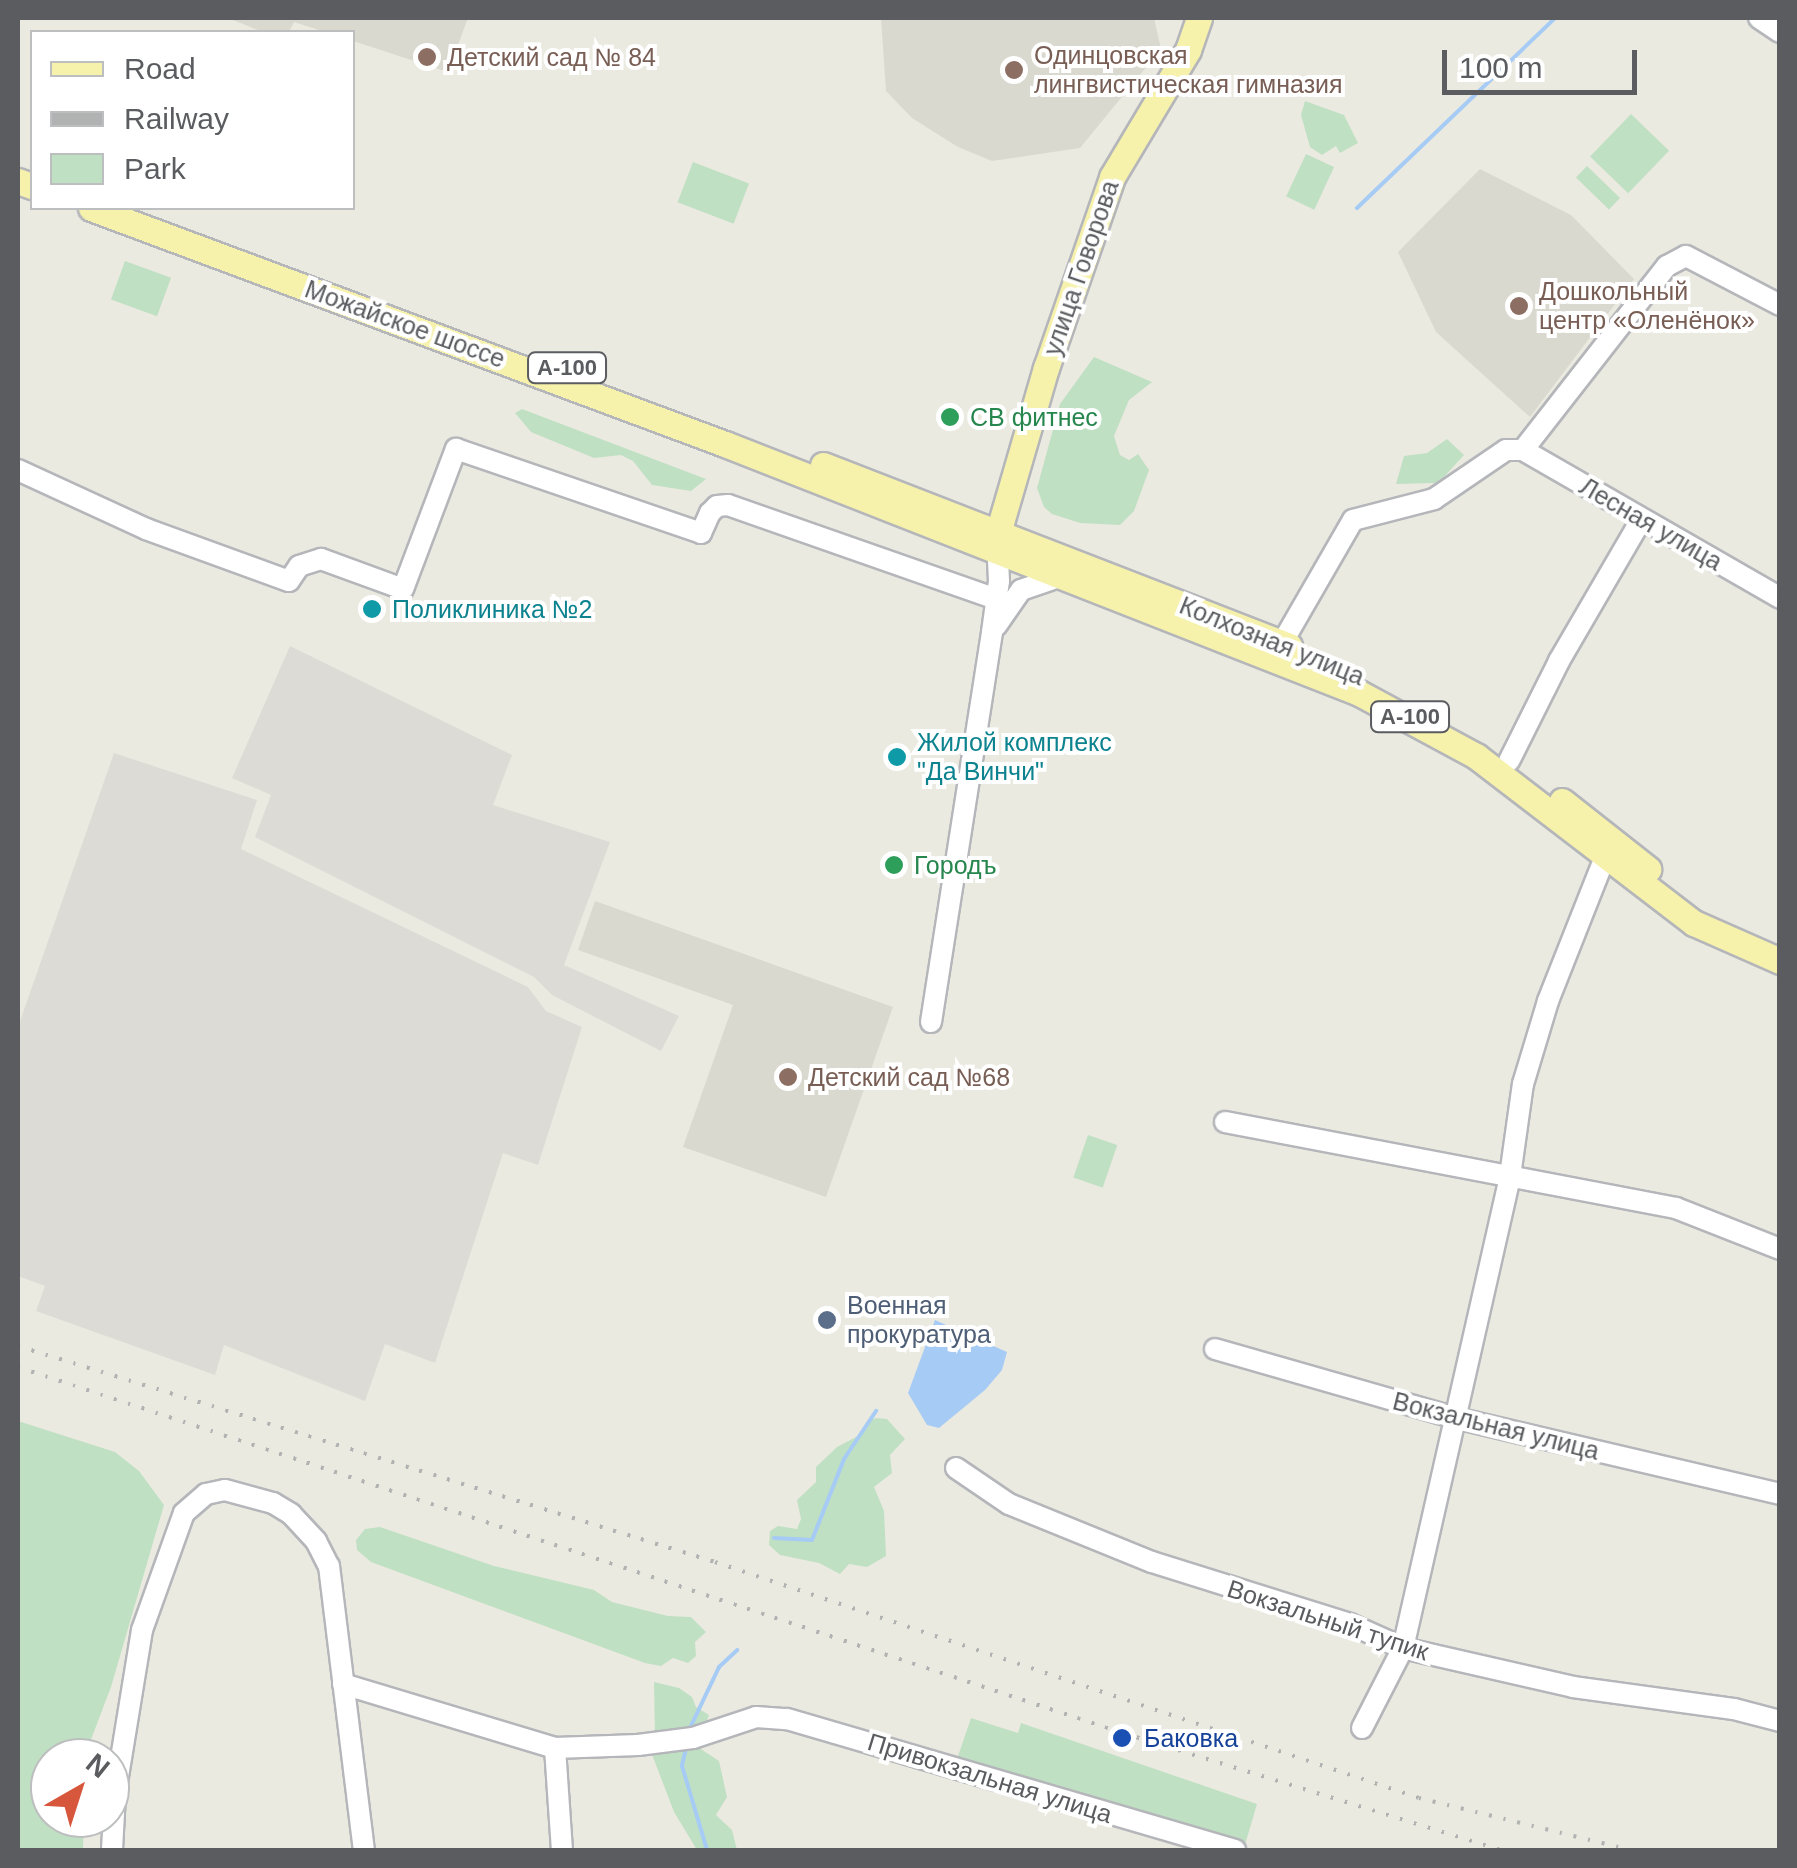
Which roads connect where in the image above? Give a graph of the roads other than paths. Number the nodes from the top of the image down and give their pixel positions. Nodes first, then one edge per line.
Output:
1 (1200, 18) edge
2 (1759, 18) edge
3 (1780, 32) edge
4 (96, 210) edge
5 (140, 210) edge
6 (1780, 305) edge
7 (1523, 450) junction
8 (18, 470) edge
9 (1642, 520) junction
10 (997, 543) junction
11 (1060, 577) junction
12 (1780, 598) edge
13 (997, 599) junction
14 (992, 632) junction
15 (1282, 643) junction
16 (1510, 761) junction
17 (1605, 857) junction
18 (1780, 944) edge
19 (1780, 961) edge
20 (931, 1022) dead end
21 (1225, 1122) dead end
22 (1510, 1176) junction
23 (1780, 1249) edge
24 (1215, 1349) dead end
25 (1456, 1418) junction
26 (956, 1468) dead end
27 (1780, 1494) edge
28 (1403, 1648) junction
29 (343, 1684) junction
30 (1780, 1721) edge
31 (1362, 1728) dead end
32 (555, 1748) junction
33 (112, 1850) edge
34 (364, 1850) edge
35 (562, 1850) edge
36 (1235, 1850) edge

1 - 10 main road, улица Говорова
2 - 3 street
4 - 10 main road, Можайское шоссе / А-100
5 - 10 main road, Можайское шоссе / А-100
6 - 7 street
7 - 9 street, Лесная улица
7 - 15 street
8 - 13 street
9 - 12 street, Лесная улица
9 - 16 street
10 - 11 main road, Колхозная улица / А-100
10 - 13 street
10 - 15 main road, Колхозная улица / А-100
11 - 14 street
11 - 17 main road, Колхозная улица / А-100
13 - 14 street
14 - 20 street
15 - 16 main road, Колхозная улица / А-100
16 - 18 main road, Колхозная улица / А-100
17 - 19 main road, Колхозная улица / А-100
17 - 22 street
21 - 22 street
22 - 23 street
22 - 25 street
24 - 25 street, Вокзальная улица
25 - 27 street, Вокзальная улица
25 - 28 street
26 - 28 street, Вокзальный тупик
28 - 30 street, Вокзальный тупик
28 - 31 street
29 - 32 street, Привокзальная улица
29 - 33 street
29 - 34 street
32 - 35 street
32 - 36 street, Привокзальная улица

